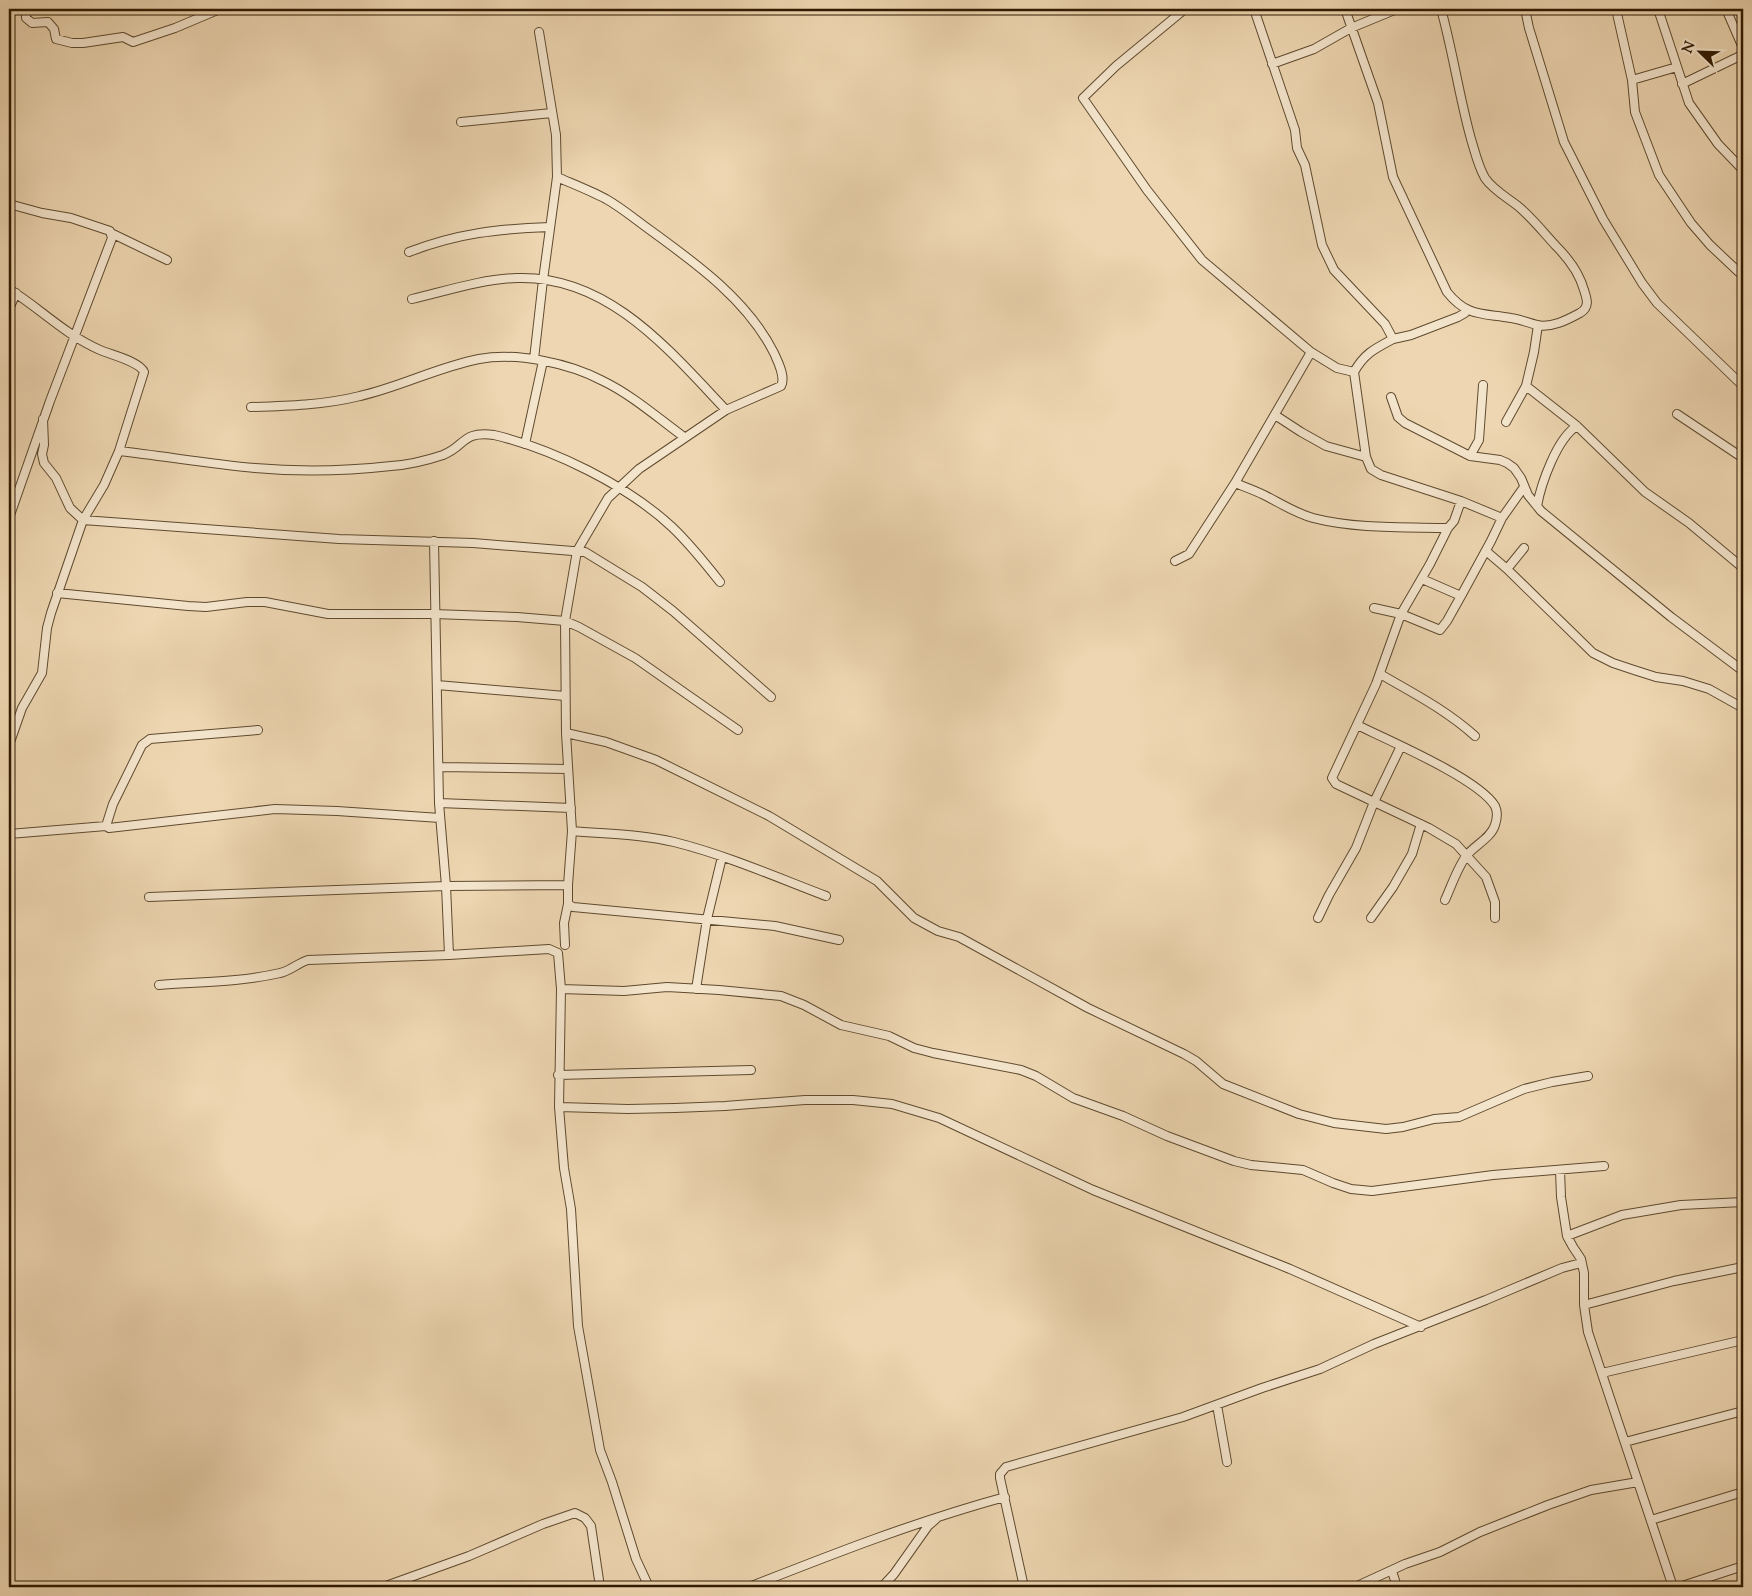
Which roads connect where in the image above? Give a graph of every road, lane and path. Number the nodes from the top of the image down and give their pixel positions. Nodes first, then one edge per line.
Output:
1 (26, 9) edge
2 (220, 9) edge
3 (1185, 9) edge
4 (1254, 9) edge
5 (1344, 9) edge
6 (1397, 9) edge
7 (1441, 9) edge
8 (1525, 9) edge
9 (1616, 9) edge
10 (1658, 9) edge
11 (1726, 9) edge
12 (1351, 28) junction
13 (539, 32) dead end
14 (1743, 52) edge
15 (1272, 64) junction
16 (1676, 67) junction
17 (1632, 80) junction
18 (1682, 84) junction
19 (552, 113) junction
20 (461, 122) dead end
21 (1743, 170) edge
22 (557, 177) junction
23 (9, 204) edge
24 (550, 227) junction
25 (111, 232) junction
26 (409, 252) dead end
27 (167, 260) dead end
28 (1743, 276) edge
29 (543, 280) junction
30 (12, 291) edge
31 (412, 299) dead end
32 (1466, 309) junction
33 (9, 310) edge
34 (1538, 325) junction
35 (74, 337) junction
36 (1393, 339) junction
37 (1311, 352) junction
38 (534, 359) junction
39 (543, 361) junction
40 (1354, 372) junction
41 (1483, 385) dead end
42 (1526, 386) junction
43 (1743, 386) edge
44 (1391, 397) dead end
45 (251, 407) dead end
46 (726, 410) junction
47 (1677, 414) dead end
48 (1275, 415) junction
49 (44, 419) junction
50 (1506, 422) dead end
51 (1577, 426) junction
52 (684, 437) junction
53 (525, 444) junction
54 (119, 450) junction
55 (1470, 456) junction
56 (1366, 457) junction
57 (1743, 458) edge
58 (1235, 483) junction
59 (619, 487) junction
60 (1524, 487) junction
61 (1461, 501) junction
62 (1536, 506) junction
63 (9, 518) edge
64 (1502, 518) junction
65 (83, 520) junction
66 (1448, 528) junction
67 (434, 541) junction
68 (1524, 548) dead end
69 (577, 551) junction
70 (1486, 551) junction
71 (1175, 561) dead end
72 (1743, 568) edge
73 (1507, 569) junction
74 (1422, 579) junction
75 (720, 582) dead end
76 (57, 593) junction
77 (1461, 596) junction
78 (1374, 608) dead end
79 (434, 614) junction
80 (1401, 614) junction
81 (565, 621) junction
82 (1743, 672) edge
83 (1380, 674) junction
84 (437, 685) junction
85 (565, 696) junction
86 (771, 697) dead end
87 (1743, 708) edge
88 (1357, 726) junction
89 (258, 730) dead end
90 (738, 730) dead end
91 (566, 733) junction
92 (1475, 736) dead end
93 (9, 745) edge
94 (1401, 746) junction
95 (440, 767) junction
96 (568, 769) junction
97 (1374, 802) junction
98 (439, 803) junction
99 (572, 808) junction
100 (440, 818) junction
101 (1421, 824) junction
102 (106, 826) junction
103 (572, 832) junction
104 (9, 834) edge
105 (1466, 856) junction
106 (722, 857) junction
107 (568, 885) junction
108 (446, 886) junction
109 (826, 896) dead end
110 (149, 897) dead end
111 (1445, 900) dead end
112 (568, 904) junction
113 (1318, 918) dead end
114 (1371, 918) dead end
115 (1495, 918) dead end
116 (707, 919) junction
117 (839, 940) dead end
118 (564, 945) dead end
119 (449, 955) junction
120 (159, 985) dead end
121 (561, 989) junction
122 (696, 989) junction
123 (751, 1070) dead end
124 (558, 1075) junction
125 (1588, 1076) dead end
126 (559, 1107) junction
127 (1604, 1166) dead end
128 (1560, 1170) junction
129 (1743, 1202) edge
130 (1567, 1236) junction
131 (1581, 1263) junction
132 (1743, 1267) edge
133 (1584, 1305) junction
134 (1421, 1327) junction
135 (1743, 1340) edge
136 (1602, 1373) junction
137 (1217, 1405) junction
138 (1743, 1411) edge
139 (1625, 1442) junction
140 (1227, 1462) dead end
141 (1638, 1482) junction
142 (1743, 1492) edge
143 (1005, 1496) junction
144 (944, 1514) junction
145 (1651, 1520) junction
146 (1743, 1566) edge
147 (1392, 1571) junction
148 (383, 1587) edge
149 (600, 1587) edge
150 (649, 1587) edge
151 (749, 1587) edge
152 (882, 1587) edge
153 (1024, 1587) edge
154 (1355, 1587) edge
155 (1397, 1587) edge
156 (1673, 1587) edge
157 (1679, 1587) edge

1 - 2 street
3 - 37 street
4 - 15 street
5 - 12 street
6 - 12 street
7 - 34 street
8 - 43 street
9 - 17 street
10 - 16 street
11 - 14 street
12 - 15 street
12 - 32 street
13 - 19 street
14 - 18 street
15 - 36 street
16 - 17 street
16 - 18 street
17 - 28 street
18 - 21 street
19 - 20 street
19 - 22 street
22 - 24 street
22 - 46 street
23 - 25 street
24 - 26 street
24 - 29 street
25 - 27 street
25 - 35 street
29 - 31 street
29 - 38 street
29 - 46 street
30 - 33 street
30 - 35 street
32 - 34 street
32 - 36 street
34 - 42 street
35 - 49 street
35 - 54 street
36 - 40 street
37 - 40 street
37 - 48 street
38 - 39 street
38 - 45 street
39 - 52 street
39 - 53 street
40 - 56 street
41 - 55 street
42 - 50 street
42 - 51 street
44 - 55 street
46 - 52 street
47 - 57 street
48 - 56 street
48 - 58 street
49 - 63 street
49 - 65 street
51 - 62 street
51 - 72 street
52 - 59 street
53 - 54 street
53 - 59 street
54 - 65 street
55 - 60 street
56 - 61 street
58 - 66 street
58 - 71 street
59 - 69 street
59 - 75 street
60 - 62 street
60 - 64 street
61 - 64 street
61 - 66 street
62 - 82 street
64 - 70 street
65 - 67 street
65 - 76 street
66 - 74 street
67 - 69 street
67 - 79 street
68 - 73 street
69 - 81 street
69 - 86 street
70 - 73 street
70 - 77 street
73 - 87 street
74 - 77 street
74 - 80 street
76 - 79 street
76 - 93 street
77 - 80 street
78 - 80 street
79 - 81 street
79 - 84 street
80 - 83 street
81 - 85 street
81 - 90 street
83 - 88 street
83 - 92 street
84 - 85 street
84 - 95 street
85 - 91 street
88 - 94 street
88 - 97 street
89 - 102 street
91 - 96 street
91 - 125 street
94 - 97 street
94 - 105 street
95 - 96 street
95 - 98 street
96 - 99 street
97 - 101 street
97 - 113 street
98 - 99 street
98 - 100 street
99 - 103 street
100 - 102 street
100 - 108 street
101 - 105 street
101 - 114 street
102 - 104 street
103 - 106 street
103 - 107 street
105 - 111 street
105 - 115 street
106 - 109 street
106 - 116 street
107 - 108 street
107 - 112 street
108 - 110 street
108 - 119 street
112 - 116 street
112 - 118 street
116 - 117 street
116 - 122 street
119 - 120 street
119 - 121 street
121 - 122 street
121 - 124 street
122 - 128 street
123 - 124 street
124 - 126 street
126 - 134 street
126 - 150 street
127 - 128 street
128 - 130 street
129 - 130 street
130 - 131 street
131 - 133 street
131 - 134 street
132 - 133 street
133 - 136 street
134 - 137 street
135 - 136 street
136 - 139 street
137 - 140 street
137 - 143 street
138 - 139 street
139 - 141 street
141 - 145 street
141 - 147 street
142 - 145 street
143 - 144 street
143 - 153 street
144 - 151 street
144 - 152 street
145 - 156 street
146 - 157 street
147 - 154 street
147 - 155 street
148 - 149 street

